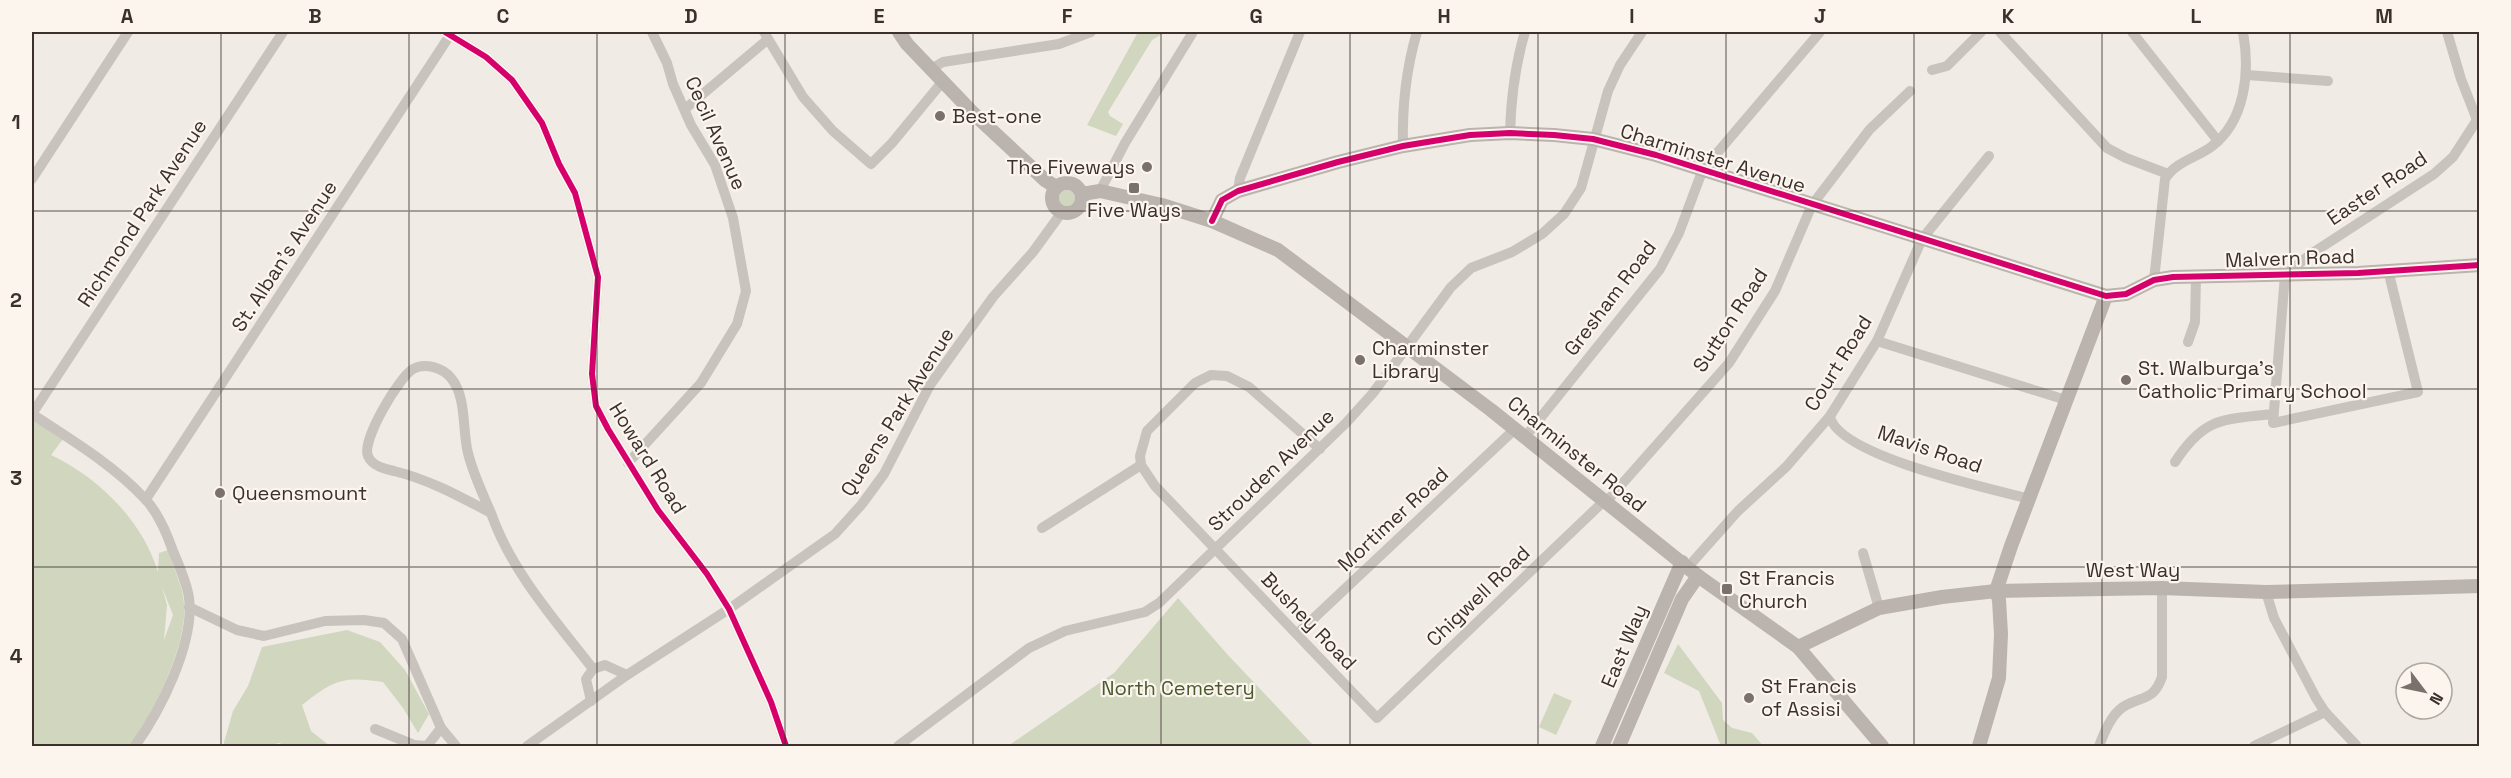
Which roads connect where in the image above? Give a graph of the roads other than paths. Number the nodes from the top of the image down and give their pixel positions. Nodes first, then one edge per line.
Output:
1 (128, 32) edge
2 (283, 32) edge
3 (652, 32) edge
4 (899, 32) edge
5 (1091, 32) edge
6 (1193, 32) edge
7 (1299, 32) edge
8 (1416, 32) edge
9 (1525, 32) edge
10 (1642, 32) edge
11 (1820, 32) edge
12 (1981, 32) edge
13 (2000, 32) edge
14 (2132, 32) edge
15 (2243, 32) edge
16 (2446, 32) edge
17 (449, 33) edge
18 (765, 35) edge
19 (931, 69) junction
20 (1932, 70) dead end
21 (2247, 75) junction
22 (943, 81) junction
23 (2328, 81) dead end
24 (1910, 91) dead end
25 (684, 109) junction
26 (2478, 123) edge
27 (1510, 133) junction
28 (1593, 139) junction
29 (2218, 141) junction
30 (1402, 146) junction
31 (1989, 156) dead end
32 (1705, 170) junction
33 (2168, 174) junction
34 (32, 179) edge
35 (1056, 187) junction
36 (1100, 191) junction
37 (1238, 191) junction
38 (1082, 195) junction
39 (1812, 205) junction
40 (1062, 212) junction
41 (1212, 221) junction
42 (1922, 239) junction
43 (2480, 265) edge
44 (2388, 270) junction
45 (2285, 275) junction
46 (2196, 277) junction
47 (2154, 280) junction
48 (2106, 296) junction
49 (1877, 341) junction
50 (2188, 342) dead end
51 (1407, 348) junction
52 (2066, 400) junction
53 (32, 414) edge
54 (2273, 414) junction
55 (1830, 416) junction
56 (1520, 433) junction
57 (1320, 449) junction
58 (2175, 462) dead end
59 (628, 463) junction
60 (1141, 465) junction
61 (2030, 499) junction
62 (146, 500) junction
63 (1605, 501) junction
64 (491, 513) junction
65 (1042, 528) dead end
66 (1215, 550) junction
67 (1863, 554) dead end
68 (1689, 568) junction
69 (2480, 586) edge
70 (2162, 588) junction
71 (1996, 591) junction
72 (2266, 592) junction
73 (189, 607) junction
74 (1879, 608) junction
75 (729, 609) junction
76 (1297, 634) junction
77 (1798, 647) junction
78 (593, 669) junction
79 (627, 675) junction
80 (591, 701) junction
81 (2325, 712) junction
82 (1377, 718) joint
83 (441, 728) junction
84 (375, 729) dead end
85 (2357, 746) edge
86 (135, 747) edge
87 (456, 747) edge
88 (527, 747) edge
89 (786, 747) edge
90 (898, 747) edge
91 (1602, 747) edge
92 (1619, 747) edge
93 (1882, 747) edge
94 (1979, 747) edge
95 (2099, 747) edge
96 (2254, 747) edge

1 - 34 street
2 - 53 street, Richmond Park Avenue
3 - 25 street, Cecil Avenue
4 - 19 street
5 - 19 street
6 - 36 street
7 - 37 street
8 - 30 street
9 - 27 street
10 - 28 street, Strouden Avenue
11 - 32 street, Gresham Road
12 - 20 street
13 - 33 street
14 - 29 street
15 - 21 street
16 - 26 street
17 - 59 street, Howard Road
17 - 62 street, St. Alban's Avenue
18 - 22 street
18 - 25 street
19 - 22 street
21 - 23 street
21 - 29 street
22 - 35 street
24 - 39 street, Sutton Road
25 - 59 street, Cecil Avenue
26 - 45 street, Easter Road
27 - 28 street, Charminster Avenue
27 - 30 street, Charminster Avenue
28 - 32 street, Charminster Avenue
28 - 51 street, Strouden Avenue
29 - 33 street
30 - 37 street, Charminster Avenue
31 - 42 street, Court Road
32 - 39 street, Charminster Avenue
32 - 56 street, Gresham Road
33 - 47 street
35 - 38 street
35 - 40 street
36 - 38 street, Charminster Road
36 - 41 street, Charminster Road
37 - 41 street, Charminster Avenue
38 - 40 street
39 - 42 street, Charminster Avenue
39 - 63 street, Sutton Road
40 - 75 street, Queens Park Avenue
41 - 51 street, Charminster Road
42 - 48 street, Charminster Avenue
42 - 49 street, Court Road
43 - 44 street, Malvern Road
44 - 45 street, Malvern Road
44 - 54 street
45 - 46 street, Malvern Road
45 - 54 street
46 - 47 street, Malvern Road
46 - 50 street
47 - 48 street, Malvern Road
48 - 52 street
49 - 52 street
49 - 55 street, Court Road
51 - 56 street, Charminster Road
51 - 57 street, Strouden Avenue
52 - 61 street
53 - 62 street
54 - 58 street
55 - 61 street, Mavis Road
55 - 68 street, Court Road
56 - 63 street, Charminster Road
56 - 76 street, Mortimer Road
57 - 60 street
57 - 66 street, Strouden Avenue
59 - 75 street, Howard Road
60 - 65 street
60 - 66 street, Bushey Road
61 - 71 street
62 - 73 street
63 - 68 street, Charminster Road
63 - 82 street, Chigwell Road
64 - 64 street
64 - 78 street
66 - 76 street, Bushey Road
66 - 90 street, Strouden Avenue
67 - 74 street
68 - 77 street, Charminster Road
68 - 91 street, East Way
68 - 92 street, East Way
69 - 72 street, West Way
70 - 71 street, West Way
70 - 72 street, West Way
70 - 95 street
71 - 74 street, West Way
71 - 94 street
72 - 81 street
73 - 83 street
73 - 86 street
74 - 77 street, West Way
75 - 79 street, Queens Park Avenue
75 - 89 street, Howard Road
76 - 82 street, Bushey Road
77 - 93 street, Charminster Road
78 - 79 street
78 - 80 street
79 - 80 street, Queens Park Avenue
80 - 88 street, Queens Park Avenue
81 - 85 street
81 - 96 street
83 - 84 street
83 - 87 street

